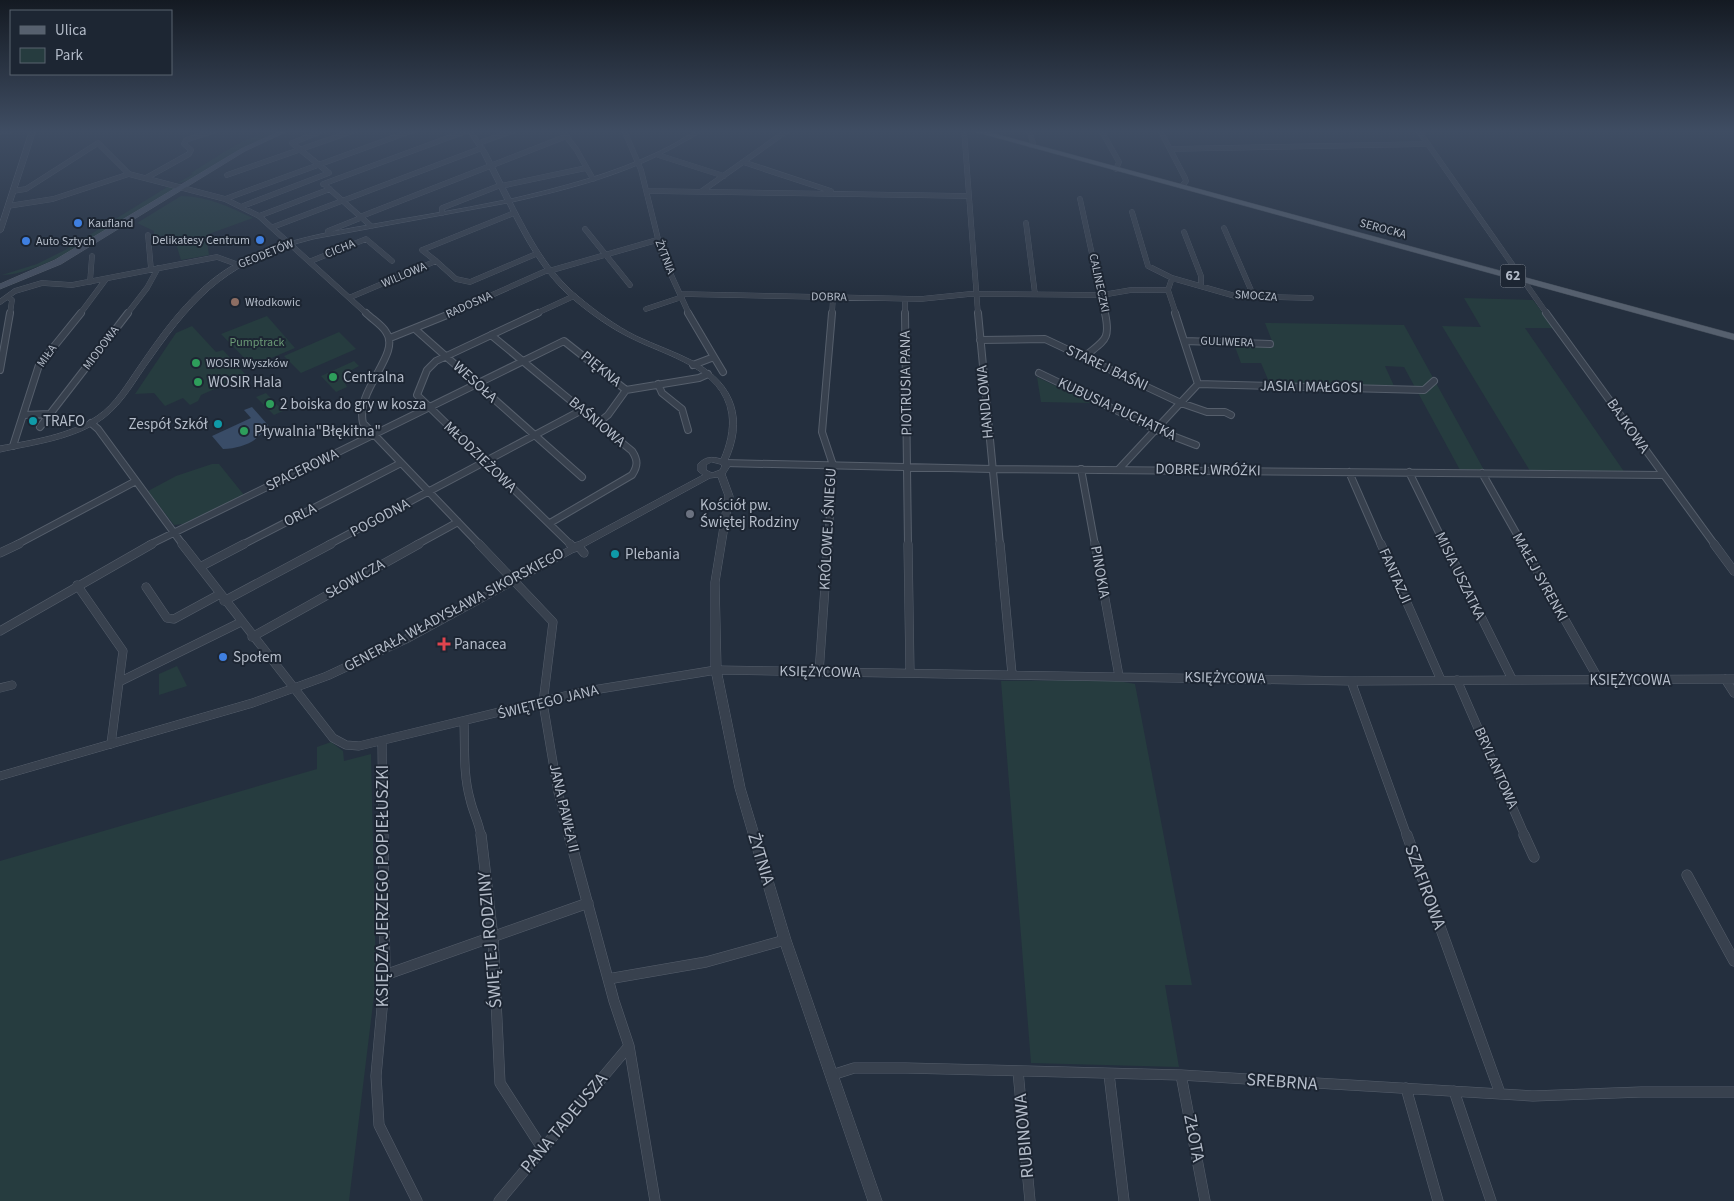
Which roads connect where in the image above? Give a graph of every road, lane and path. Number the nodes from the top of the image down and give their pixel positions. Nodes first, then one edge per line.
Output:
1 (15, 186) edge
2 (31, 186) edge
3 (92, 186) edge
4 (175, 186) edge
5 (186, 186) edge
6 (260, 186) edge
7 (298, 186) edge
8 (325, 186) edge
9 (378, 186) edge
10 (441, 186) edge
11 (501, 186) joint
12 (564, 186) edge
13 (646, 186) edge
14 (709, 186) edge
15 (816, 186) edge
16 (969, 186) edge
17 (1182, 186) edge
18 (1458, 186) edge
19 (183, 188) junction
20 (330, 190) junction
21 (647, 191) junction
22 (701, 191) junction
23 (13, 192) junction
24 (840, 194) junction
25 (970, 196) junction
26 (1080, 198) dead end
27 (225, 199) junction
28 (343, 200) junction
29 (508, 200) junction
30 (243, 206) junction
31 (5, 211) edge
32 (1132, 212) dead end
33 (442, 213) junction
34 (514, 213) junction
35 (259, 216) junction
36 (363, 217) junction
37 (1026, 223) dead end
38 (371, 226) junction
39 (272, 227) junction
40 (1224, 228) dead end
41 (585, 229) dead end
42 (0, 231) edge
43 (328, 231) dead end
44 (1184, 232) dead end
45 (148, 235) dead end
46 (95, 240) junction
47 (657, 240) junction
48 (291, 243) junction
49 (536, 254) junction
50 (604, 254) junction
51 (92, 256) dead end
52 (311, 261) junction
53 (392, 261) dead end
54 (436, 261) junction
55 (239, 265) junction
56 (158, 268) junction
57 (151, 269) junction
58 (549, 270) junction
59 (1172, 278) junction
60 (106, 279) junction
61 (0, 280) edge
62 (1525, 280) junction
63 (90, 282) junction
64 (630, 285) dead end
65 (1201, 285) junction
66 (0, 287) edge
67 (1168, 290) junction
68 (977, 294) junction
69 (1035, 294) junction
70 (1102, 294) junction
71 (574, 296) junction
72 (681, 296) junction
73 (8, 297) junction
74 (833, 297) junction
75 (1254, 297) junction
76 (351, 298) junction
77 (1311, 298) dead end
78 (905, 299) junction
79 (0, 302) edge
80 (646, 309) dead end
81 (415, 329) junction
82 (491, 335) junction
83 (1734, 337) edge
84 (390, 338) junction
85 (980, 340) junction
86 (564, 341) joint
87 (1185, 341) junction
88 (1270, 344) dead end
89 (446, 356) junction
90 (714, 357) junction
91 (1084, 357) junction
92 (523, 361) junction
93 (693, 365) junction
94 (0, 370) edge
95 (723, 372) dead end
96 (1038, 373) dead end
97 (708, 374) junction
98 (1434, 381) dead end
99 (477, 384) junction
100 (658, 384) junction
101 (1198, 384) junction
102 (626, 390) junction
103 (1181, 402) junction
104 (429, 408) junction
105 (582, 410) junction
106 (50, 414) junction
107 (24, 415) junction
108 (1231, 416) dead end
109 (91, 423) junction
110 (598, 423) junction
111 (40, 426) dead end
112 (688, 430) dead end
113 (1157, 430) junction
114 (374, 435) junction
115 (535, 435) junction
116 (1196, 445) dead end
117 (13, 446) junction
118 (0, 449) edge
119 (485, 462) junction
120 (401, 463) junction
121 (722, 465) junction
122 (833, 465) junction
123 (907, 467) junction
124 (701, 469) junction
125 (992, 469) junction
126 (1081, 469) junction
127 (1118, 469) junction
128 (1349, 472) junction
129 (1408, 472) junction
130 (1482, 473) junction
131 (1662, 475) junction
132 (710, 476) junction
133 (582, 477) dead end
134 (136, 481) junction
135 (428, 492) junction
136 (671, 494) junction
137 (727, 504) junction
138 (458, 522) junction
139 (550, 523) junction
140 (174, 532) junction
141 (579, 549) junction
142 (0, 553) edge
143 (200, 567) junction
144 (1734, 570) edge
145 (514, 580) junction
146 (77, 585) junction
147 (146, 587) dead end
148 (222, 598) junction
149 (241, 622) junction
150 (0, 631) edge
151 (252, 637) junction
152 (716, 670) junction
153 (819, 673) junction
154 (910, 673) junction
155 (1012, 674) junction
156 (1119, 676) junction
157 (1512, 679) junction
158 (1730, 679) edge
159 (1442, 680) junction
160 (1457, 680) junction
161 (1599, 680) junction
162 (1351, 681) junction
163 (119, 682) junction
164 (12, 685) dead end
165 (0, 688) edge
166 (293, 690) junction
167 (1734, 693) edge
168 (543, 703) junction
169 (464, 722) junction
170 (382, 742) junction
171 (111, 744) junction
172 (0, 776) edge
173 (1534, 857) dead end
174 (1688, 875) dead end
175 (588, 904) junction
176 (493, 938) junction
177 (785, 940) junction
178 (1734, 961) edge
179 (385, 975) junction
180 (608, 978) junction
181 (629, 1046) junction
182 (1018, 1071) junction
183 (1109, 1074) junction
184 (832, 1075) junction
185 (1182, 1075) junction
186 (1406, 1088) junction
187 (1454, 1091) junction
188 (1734, 1092) edge
189 (1500, 1093) junction
190 (542, 1148) junction
191 (417, 1201) edge
192 (499, 1201) edge
193 (655, 1201) edge
194 (875, 1201) edge
195 (1030, 1201) edge
196 (1124, 1201) edge
197 (1205, 1201) edge
198 (1438, 1201) edge
199 (1490, 1201) edge

1 - 23 street
2 - 23 street
3 - 31 street
4 - 19 street
5 - 19 main road
6 - 27 street
7 - 30 street
8 - 20 street
9 - 28 street
10 - 36 street
11 - 29 street
11 - 33 street
12 - 29 street, GEODETÓW
13 - 21 street, ŻYTNIA
14 - 22 street
15 - 24 street
16 - 25 street, HANDLOWA
17 - 62 main road, SEROCKA / 62
18 - 62 street, BAJKOWA
19 - 27 street
19 - 46 main road
20 - 28 street
20 - 35 street
21 - 22 street
21 - 47 street, ŻYTNIA
22 - 24 street
23 - 31 street
24 - 25 street
25 - 68 street, HANDLOWA
26 - 70 street, CALINECZKI
27 - 30 street
28 - 36 street
28 - 39 street
29 - 33 street, GEODETÓW
29 - 34 street
30 - 35 street
31 - 42 street
32 - 59 street, SMOCZA
33 - 38 street, GEODETÓW
34 - 49 street
34 - 54 street
35 - 39 street
36 - 38 street
36 - 43 street
37 - 69 street
38 - 48 street, GEODETÓW
39 - 48 street
40 - 75 street
41 - 50 street
44 - 65 street
45 - 57 street
46 - 61 main road
46 - 66 main road
47 - 50 street, RADOSNA
47 - 72 street, ŻYTNIA
48 - 52 street
48 - 55 street, GEODETÓW
49 - 54 street, WILLOWA
49 - 58 street
50 - 58 street, RADOSNA
50 - 64 street
51 - 63 street
52 - 53 street, CICHA
52 - 76 street
54 - 76 street, WILLOWA
55 - 56 street
55 - 109 street, GEODETÓW
56 - 57 street
56 - 106 street, MIODOWA
57 - 60 street
58 - 71 street
58 - 81 street, RADOSNA
59 - 65 street, SMOCZA
59 - 67 street
60 - 63 street
60 - 107 street, MIŁA
62 - 83 main road, 62
62 - 131 street, BAJKOWA
63 - 73 street
65 - 75 street, SMOCZA
67 - 70 street, DOBRA
67 - 87 street
68 - 69 street, DOBRA
68 - 78 street, DOBRA
68 - 85 street, HANDLOWA
69 - 70 street, DOBRA
70 - 91 street, CALINECZKI
71 - 82 street, MŁODZIEŻOWA
71 - 93 street
72 - 74 street, DOBRA
72 - 80 street, DOBRA
72 - 90 street, ŻYTNIA
73 - 79 street
73 - 94 street
74 - 78 street, DOBRA
74 - 122 street, KRÓLOWEJ ŚNIEGU
75 - 77 street, SMOCZA
76 - 84 street
78 - 123 street, PIOTRUSIA PANA
81 - 84 street, RADOSNA
81 - 89 street, WESOŁA
82 - 89 street, MŁODZIEŻOWA
82 - 92 street, BAŚNIOWA
84 - 114 street
85 - 91 street, STAREJ BAŚNI
85 - 125 street, HANDLOWA
86 - 92 street, SPACEROWA
86 - 102 street, PIĘKNA
87 - 88 street, GULIWERA
87 - 101 street
89 - 99 street, WESOŁA
89 - 104 street, MŁODZIEŻOWA
90 - 93 street
90 - 95 street, ŻYTNIA
91 - 103 street, STAREJ BAŚNI
92 - 99 street, SPACEROWA
92 - 105 street, BAŚNIOWA
93 - 97 street
96 - 113 street, KUBUSIA PUCHATKA
97 - 100 street
97 - 121 street
98 - 101 street, JASIA I MAŁGOSI
99 - 104 street, SPACEROWA
99 - 115 street, WESOŁA
100 - 102 street
100 - 112 street
101 - 103 street
102 - 110 street, PIĘKNA
103 - 108 street, STAREJ BAŚNI
103 - 113 street
104 - 114 street, SPACEROWA
104 - 119 street, MŁODZIEŻOWA
105 - 110 street, BAŚNIOWA
105 - 115 street, POGODNA
106 - 107 street
106 - 111 street, MIODOWA
107 - 117 street, MIŁA
109 - 117 street, GEODETÓW
109 - 134 street
110 - 139 street, BAŚNIOWA
113 - 116 street, KUBUSIA PUCHATKA
113 - 127 street
114 - 120 street
114 - 140 street, SPACEROWA
115 - 119 street, POGODNA
115 - 133 street
117 - 118 street, GEODETÓW
119 - 135 street, POGODNA
119 - 139 street, MŁODZIEŻOWA
120 - 135 street
120 - 143 street, ORLA
121 - 122 street, DOBREJ WRÓŻKI
121 - 124 street, GENERAŁA WŁADYSŁAWA SIKORSKIEGO
121 - 132 street, GENERAŁA WŁADYSŁAWA SIKORSKIEGO
121 - 137 street, ŻYTNIA
122 - 123 street, DOBREJ WRÓŻKI
122 - 153 street, KRÓLOWEJ ŚNIEGU
123 - 125 street, DOBREJ WRÓŻKI
123 - 154 street, PIOTRUSIA PANA
124 - 132 street
124 - 136 street, GENERAŁA WŁADYSŁAWA SIKORSKIEGO
125 - 126 street, DOBREJ WRÓŻKI
125 - 155 street, HANDLOWA
126 - 127 street, DOBREJ WRÓŻKI
126 - 156 street, PINOKIA
127 - 128 street, DOBREJ WRÓŻKI
128 - 129 street, DOBREJ WRÓŻKI
128 - 159 street, FANTAZJI
129 - 130 street, DOBREJ WRÓŻKI
129 - 157 street, MISIA USZATKA
130 - 131 street, DOBREJ WRÓŻKI
130 - 161 street, MAŁEJ SYRENKI
131 - 144 street, BAJKOWA
132 - 136 street, GENERAŁA WŁADYSŁAWA SIKORSKIEGO
132 - 137 street
134 - 140 street
134 - 142 street
135 - 138 street
135 - 148 street, POGODNA
136 - 141 street, GENERAŁA WŁADYSŁAWA SIKORSKIEGO
137 - 152 street, ŻYTNIA
138 - 145 street
138 - 151 street, SŁOWICZA
139 - 141 street, MŁODZIEŻOWA
140 - 143 street
140 - 146 street, SPACEROWA
141 - 145 street, GENERAŁA WŁADYSŁAWA SIKORSKIEGO
143 - 148 street
145 - 166 street, GENERAŁA WŁADYSŁAWA SIKORSKIEGO
145 - 168 street, JANA PAWŁA II
146 - 150 street, SPACEROWA
146 - 163 street
147 - 148 street, POGODNA
148 - 149 street
149 - 151 street
149 - 163 street
151 - 166 street
152 - 153 street, KSIĘŻYCOWA
152 - 168 street, ŚWIĘTEGO JANA
152 - 177 street, ŻYTNIA
153 - 154 street, KSIĘŻYCOWA
154 - 155 street, KSIĘŻYCOWA
155 - 156 street, KSIĘŻYCOWA
156 - 162 street, KSIĘŻYCOWA
157 - 160 street, KSIĘŻYCOWA
157 - 161 street, KSIĘŻYCOWA
158 - 161 street, KSIĘŻYCOWA
158 - 167 street
159 - 160 street, KSIĘŻYCOWA
159 - 162 street, KSIĘŻYCOWA
160 - 173 street, BRYLANTOWA
162 - 189 street, SZAFIROWA
163 - 171 street
164 - 165 street
166 - 170 street, ŚWIĘTEGO JANA
166 - 171 street, GENERAŁA WŁADYSŁAWA SIKORSKIEGO
168 - 169 street, ŚWIĘTEGO JANA
168 - 175 street, JANA PAWŁA II
169 - 170 street, ŚWIĘTEGO JANA
169 - 176 street, ŚWIĘTEJ RODZINY
170 - 179 street, KSIĘDZA JERZEGO POPIEŁUSZKI
171 - 172 street, GENERAŁA WŁADYSŁAWA SIKORSKIEGO
174 - 178 street
175 - 176 street
175 - 180 street, JANA PAWŁA II
176 - 179 street
176 - 190 street, ŚWIĘTEJ RODZINY
177 - 180 street
177 - 184 street, ŻYTNIA
179 - 191 street, KSIĘDZA JERZEGO POPIEŁUSZKI
180 - 181 street, JANA PAWŁA II
181 - 190 street, PANA TADEUSZA
181 - 193 street, JANA PAWŁA II
182 - 183 street, SREBRNA
182 - 184 street, SREBRNA
182 - 195 street, RUBINOWA
183 - 185 street, SREBRNA
183 - 196 street
184 - 194 street, ŻYTNIA
185 - 186 street, SREBRNA
185 - 197 street, ZŁOTA
186 - 187 street, SREBRNA
186 - 198 street
187 - 189 street, SREBRNA
187 - 199 street
188 - 189 street, SREBRNA
190 - 192 street, PANA TADEUSZA

